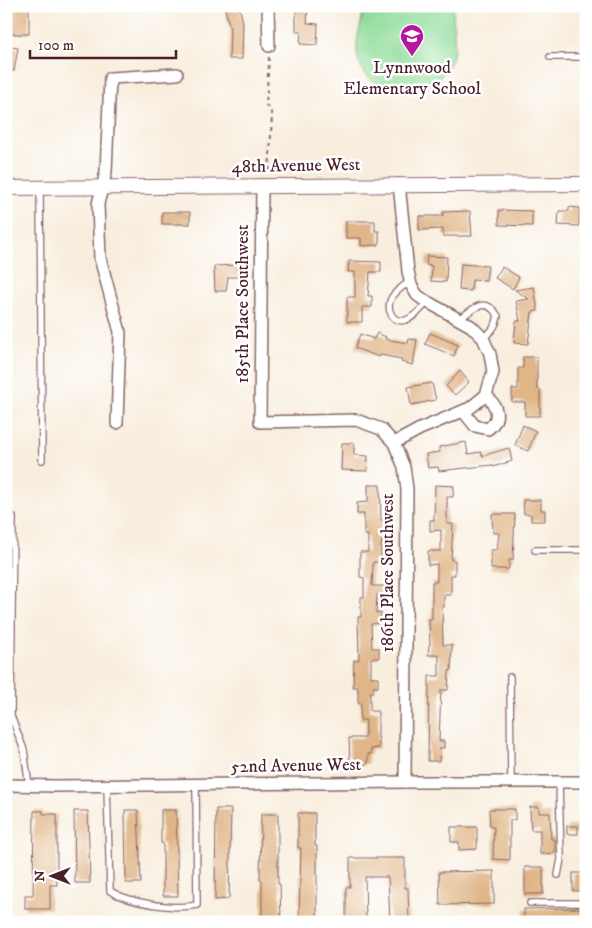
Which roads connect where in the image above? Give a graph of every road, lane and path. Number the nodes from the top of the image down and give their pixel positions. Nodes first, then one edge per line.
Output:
1 (268, 6) edge
2 (269, 46) joint
3 (550, 56) dead end
4 (586, 57) edge
5 (176, 74) dead end
6 (399, 184) junction
7 (586, 184) edge
8 (266, 185) junction
9 (40, 187) junction
10 (6, 188) edge
11 (102, 188) junction
12 (410, 281) junction
13 (428, 302) junction
14 (460, 319) junction
15 (483, 338) junction
16 (486, 395) junction
17 (463, 411) junction
18 (117, 423) dead end
19 (394, 443) junction
20 (42, 460) dead end
21 (6, 517) edge
22 (535, 550) dead end
23 (586, 550) edge
24 (510, 677) dead end
25 (9, 716) edge
26 (405, 782) junction
27 (511, 782) junction
28 (559, 782) junction
29 (586, 782) edge
30 (6, 785) edge
31 (196, 785) junction
32 (29, 786) junction
33 (107, 786) junction
34 (558, 874) dead end
35 (530, 903) dead end
36 (586, 903) edge

1 - 2 street
2 - 8 path
3 - 4 lane
5 - 11 street
6 - 7 street, 48th Avenue West
6 - 8 street, 48th Avenue West
6 - 12 street
8 - 11 street, 48th Avenue West
8 - 19 street, 185th Place Southwest
9 - 10 street, 48th Avenue West
9 - 11 street, 48th Avenue West
9 - 20 lane
11 - 18 street
12 - 13 street
12 - 13 lane
13 - 14 street
14 - 15 street
14 - 15 lane
15 - 16 street
16 - 17 street
16 - 17 street
17 - 19 street
19 - 26 street, 186th Place Southwest
21 - 25 lane
22 - 23 lane
24 - 27 lane
25 - 32 lane
26 - 27 street, 52nd Avenue West
26 - 31 street, 52nd Avenue West
27 - 28 street, 52nd Avenue West
28 - 29 street, 52nd Avenue West
28 - 34 lane
30 - 32 street, 52nd Avenue West
31 - 33 street, 52nd Avenue West
31 - 33 lane
32 - 33 street, 52nd Avenue West
35 - 36 lane

